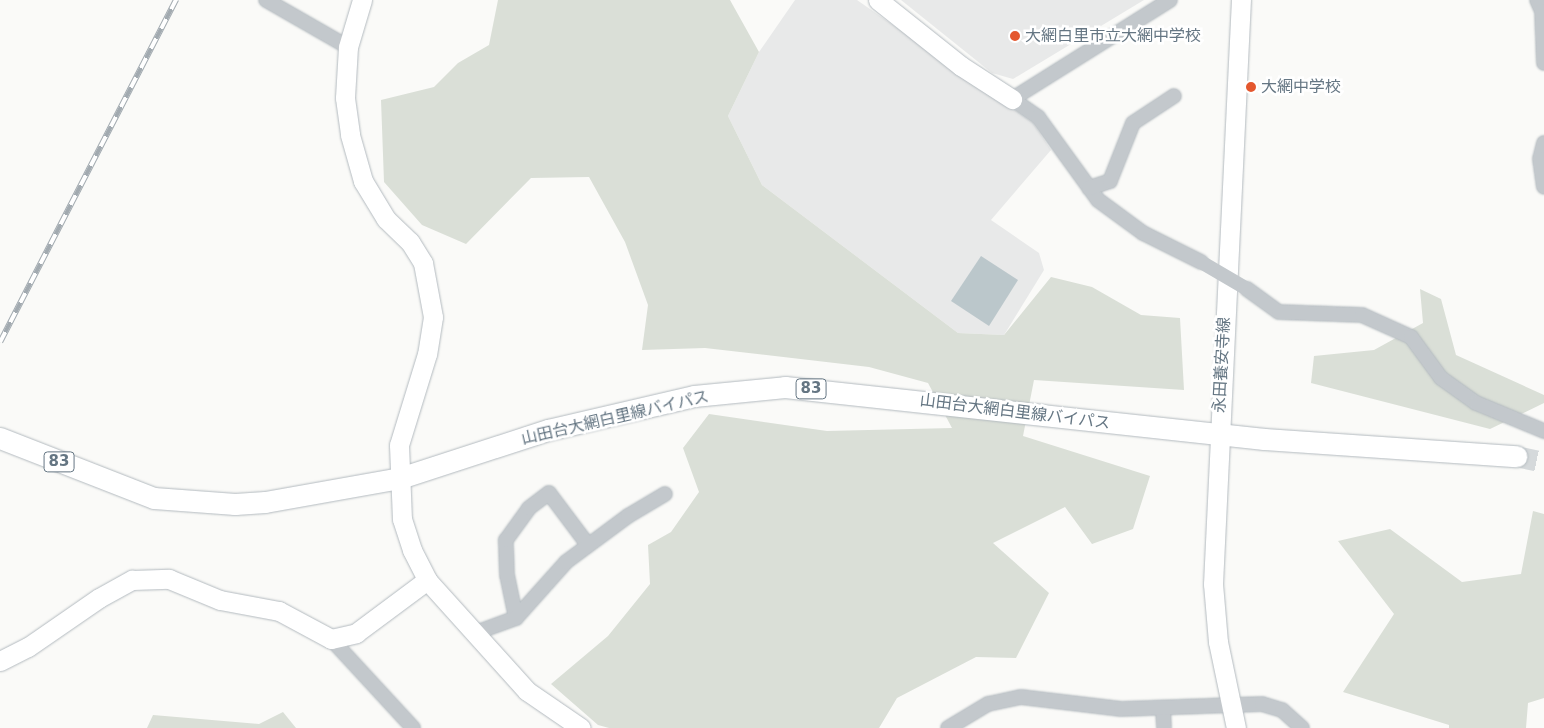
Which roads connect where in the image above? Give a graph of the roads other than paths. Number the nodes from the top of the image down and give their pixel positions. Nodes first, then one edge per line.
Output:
1 (266, 0) edge
2 (362, 0) edge
3 (878, 0) edge
4 (1170, 0) edge
5 (1241, 0) edge
6 (1538, 0) edge
7 (348, 47) junction
8 (1544, 63) edge
9 (1174, 96) dead end
10 (1012, 99) junction
11 (1544, 143) edge
12 (1544, 187) edge
13 (1089, 188) junction
14 (1544, 431) edge
15 (1218, 434) junction
16 (0, 438) edge
17 (1516, 456) tunnel mouth
18 (400, 478) junction
19 (665, 494) dead end
20 (588, 545) junction
21 (427, 580) junction
22 (516, 618) junction
23 (475, 633) junction
24 (331, 639) junction
25 (0, 661) edge
26 (1230, 706) junction
27 (1163, 708) junction
28 (413, 728) edge
29 (580, 728) edge
30 (948, 728) edge
31 (1164, 728) edge
32 (1236, 728) edge
33 (1302, 728) edge

1 - 7 street
2 - 7 street
3 - 10 street
4 - 10 street
5 - 15 street, 永田養安寺線
6 - 8 street
7 - 18 street
9 - 13 street
10 - 13 street
11 - 12 street
13 - 14 street, bridge
15 - 17 main road, 山田台大網白里線バイパス / 83
15 - 18 main road, 山田台大網白里線バイパス / 83
15 - 26 street, 永田養安寺線
16 - 18 main road, 山田台大網白里線バイパス / 83
18 - 21 street
19 - 20 street
20 - 22 street
20 - 22 street
21 - 23 street
21 - 24 street
22 - 23 street
23 - 29 street
24 - 25 street
24 - 28 street
26 - 27 street
26 - 32 street, 永田養安寺線
26 - 33 street
27 - 30 street
27 - 31 street

